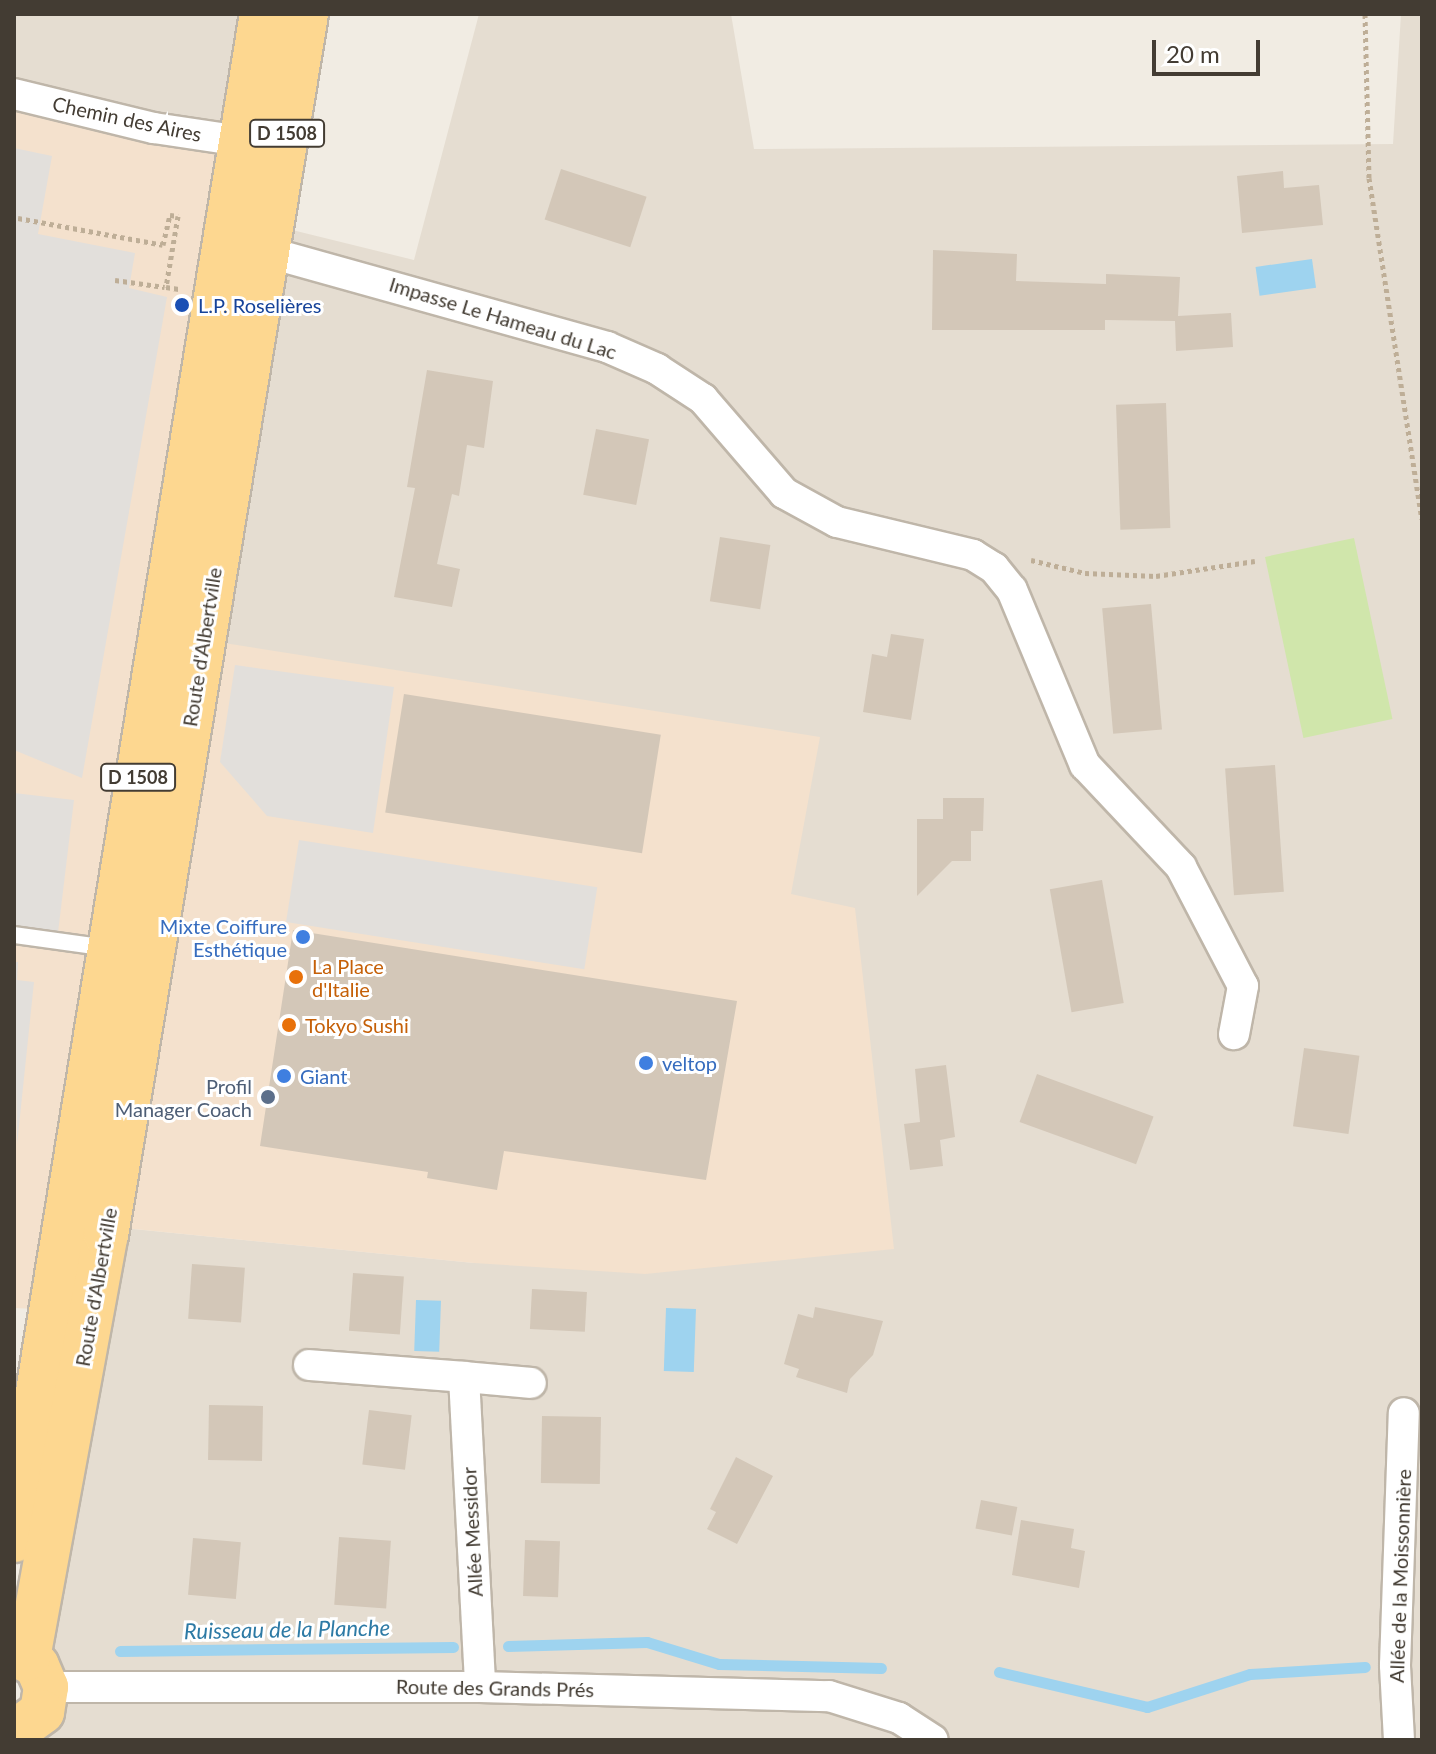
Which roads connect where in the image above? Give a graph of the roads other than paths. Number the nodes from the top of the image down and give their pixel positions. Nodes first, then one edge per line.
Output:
1 (262, 14) edge
2 (306, 14) edge
3 (14, 94) edge
4 (241, 141) junction
5 (225, 242) junction
6 (267, 252) junction
7 (14, 935) edge
8 (111, 948) junction
9 (1234, 1034) dead end
10 (309, 1365) dead end
11 (464, 1377) junction
12 (531, 1383) dead end
13 (1404, 1413) dead end
14 (14, 1540) edge
15 (30, 1666) edge
16 (480, 1687) junction
17 (19, 1734) edge
18 (933, 1740) edge
19 (1399, 1740) edge

1 - 4 main road, Route d'Albertville / D 1508
2 - 6 main road, Route d'Albertville / D 1508
3 - 4 street, Chemin des Aires
4 - 5 main road, Route d'Albertville / D 1508
5 - 6 main road
5 - 8 main road, Route d'Albertville / D 1508
6 - 9 street, Impasse Le Hameau du Lac
6 - 15 main road, Route d'Albertville / D 1508
7 - 8 lane
8 - 14 main road, Route d'Albertville / D 1508
10 - 11 street
11 - 12 street
11 - 16 street, Allée Messidor
13 - 19 street, Allée de la Moissonnière
15 - 16 street, Route des Grands Prés
15 - 17 main road, D 1508
16 - 18 street, Route des Grands Prés

